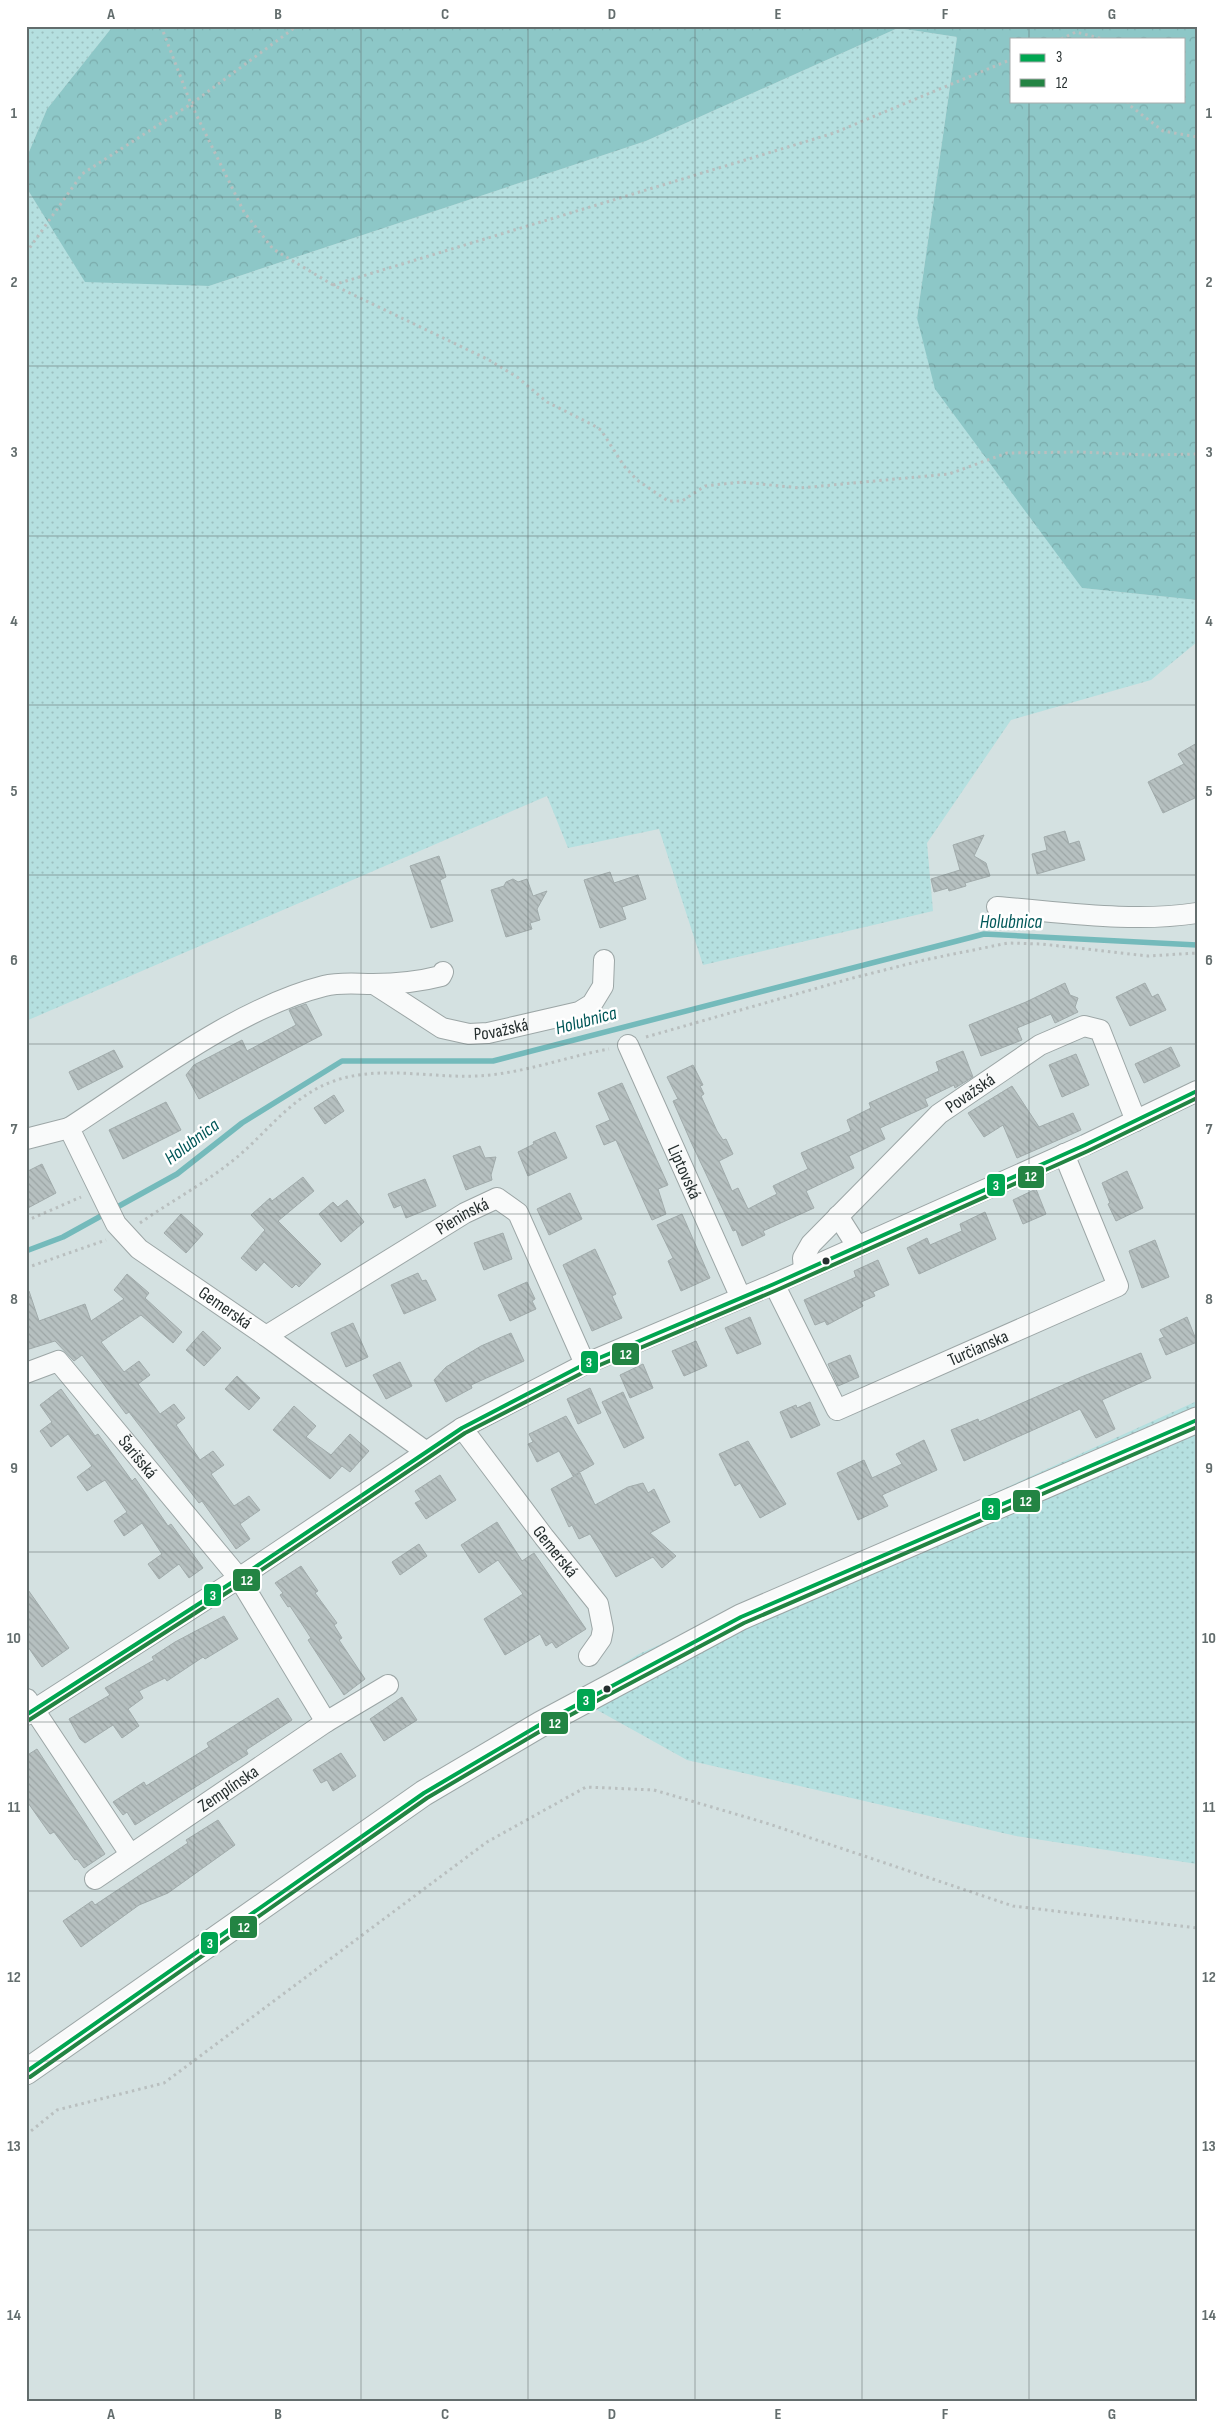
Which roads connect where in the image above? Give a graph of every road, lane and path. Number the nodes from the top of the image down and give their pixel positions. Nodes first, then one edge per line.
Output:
1 (160, 26) edge
2 (297, 26) edge
3 (1063, 38) edge
4 (1099, 38) edge
5 (1010, 60) edge
6 (1128, 102) edge
7 (191, 104) junction
8 (1197, 137) edge
9 (26, 254) edge
10 (333, 285) junction
11 (1197, 454) edge
12 (997, 907) dead end
13 (1197, 913) edge
14 (1197, 954) edge
15 (604, 960) dead end
16 (443, 972) dead end
17 (374, 984) junction
18 (628, 1045) junction
19 (1197, 1091) edge
20 (1136, 1120) junction
21 (69, 1128) junction
22 (26, 1139) edge
23 (1064, 1154) junction
24 (102, 1194) junction
25 (838, 1216) junction
26 (26, 1221) edge
27 (121, 1229) junction
28 (857, 1246) junction
29 (26, 1268) edge
30 (804, 1270) junction
31 (774, 1284) junction
32 (741, 1298) junction
33 (266, 1336) junction
34 (585, 1364) junction
35 (26, 1373) edge
36 (1197, 1420) edge
37 (462, 1428) junction
38 (425, 1451) junction
39 (239, 1578) junction
40 (590, 1656) dead end
41 (388, 1686) dead end
42 (29, 1708) edge
43 (326, 1722) junction
44 (130, 1854) junction
45 (95, 1879) dead end
46 (1197, 1928) edge
47 (26, 2072) edge
48 (26, 2135) edge

1 - 7 path
2 - 7 path
3 - 4 path
5 - 10 path
6 - 8 path
7 - 9 path
7 - 10 path
10 - 11 path
12 - 13 street
14 - 18 path
15 - 17 street, Považská
16 - 17 street
17 - 21 street
18 - 27 path
18 - 32 street, Liptovská
19 - 20 street
20 - 23 street
20 - 25 street, Považská
21 - 22 street
21 - 24 street, Gemerská
23 - 28 street
23 - 31 street, Turčianska
24 - 26 path
24 - 27 street, Gemerská
25 - 28 street
25 - 30 street, Považská
27 - 29 path
27 - 33 street, Gemerská
28 - 30 street
30 - 31 street
31 - 32 street
32 - 34 street
33 - 34 street, Pieninská
33 - 38 street, Gemerská
34 - 37 street
35 - 39 street, Šarišská
36 - 47 main road
37 - 38 street
37 - 40 street, Gemerská
38 - 39 street
39 - 42 street
39 - 43 street
41 - 43 street, Zemplínska
42 - 44 street
43 - 44 street, Zemplínska
44 - 45 street, Zemplínska
46 - 48 path

